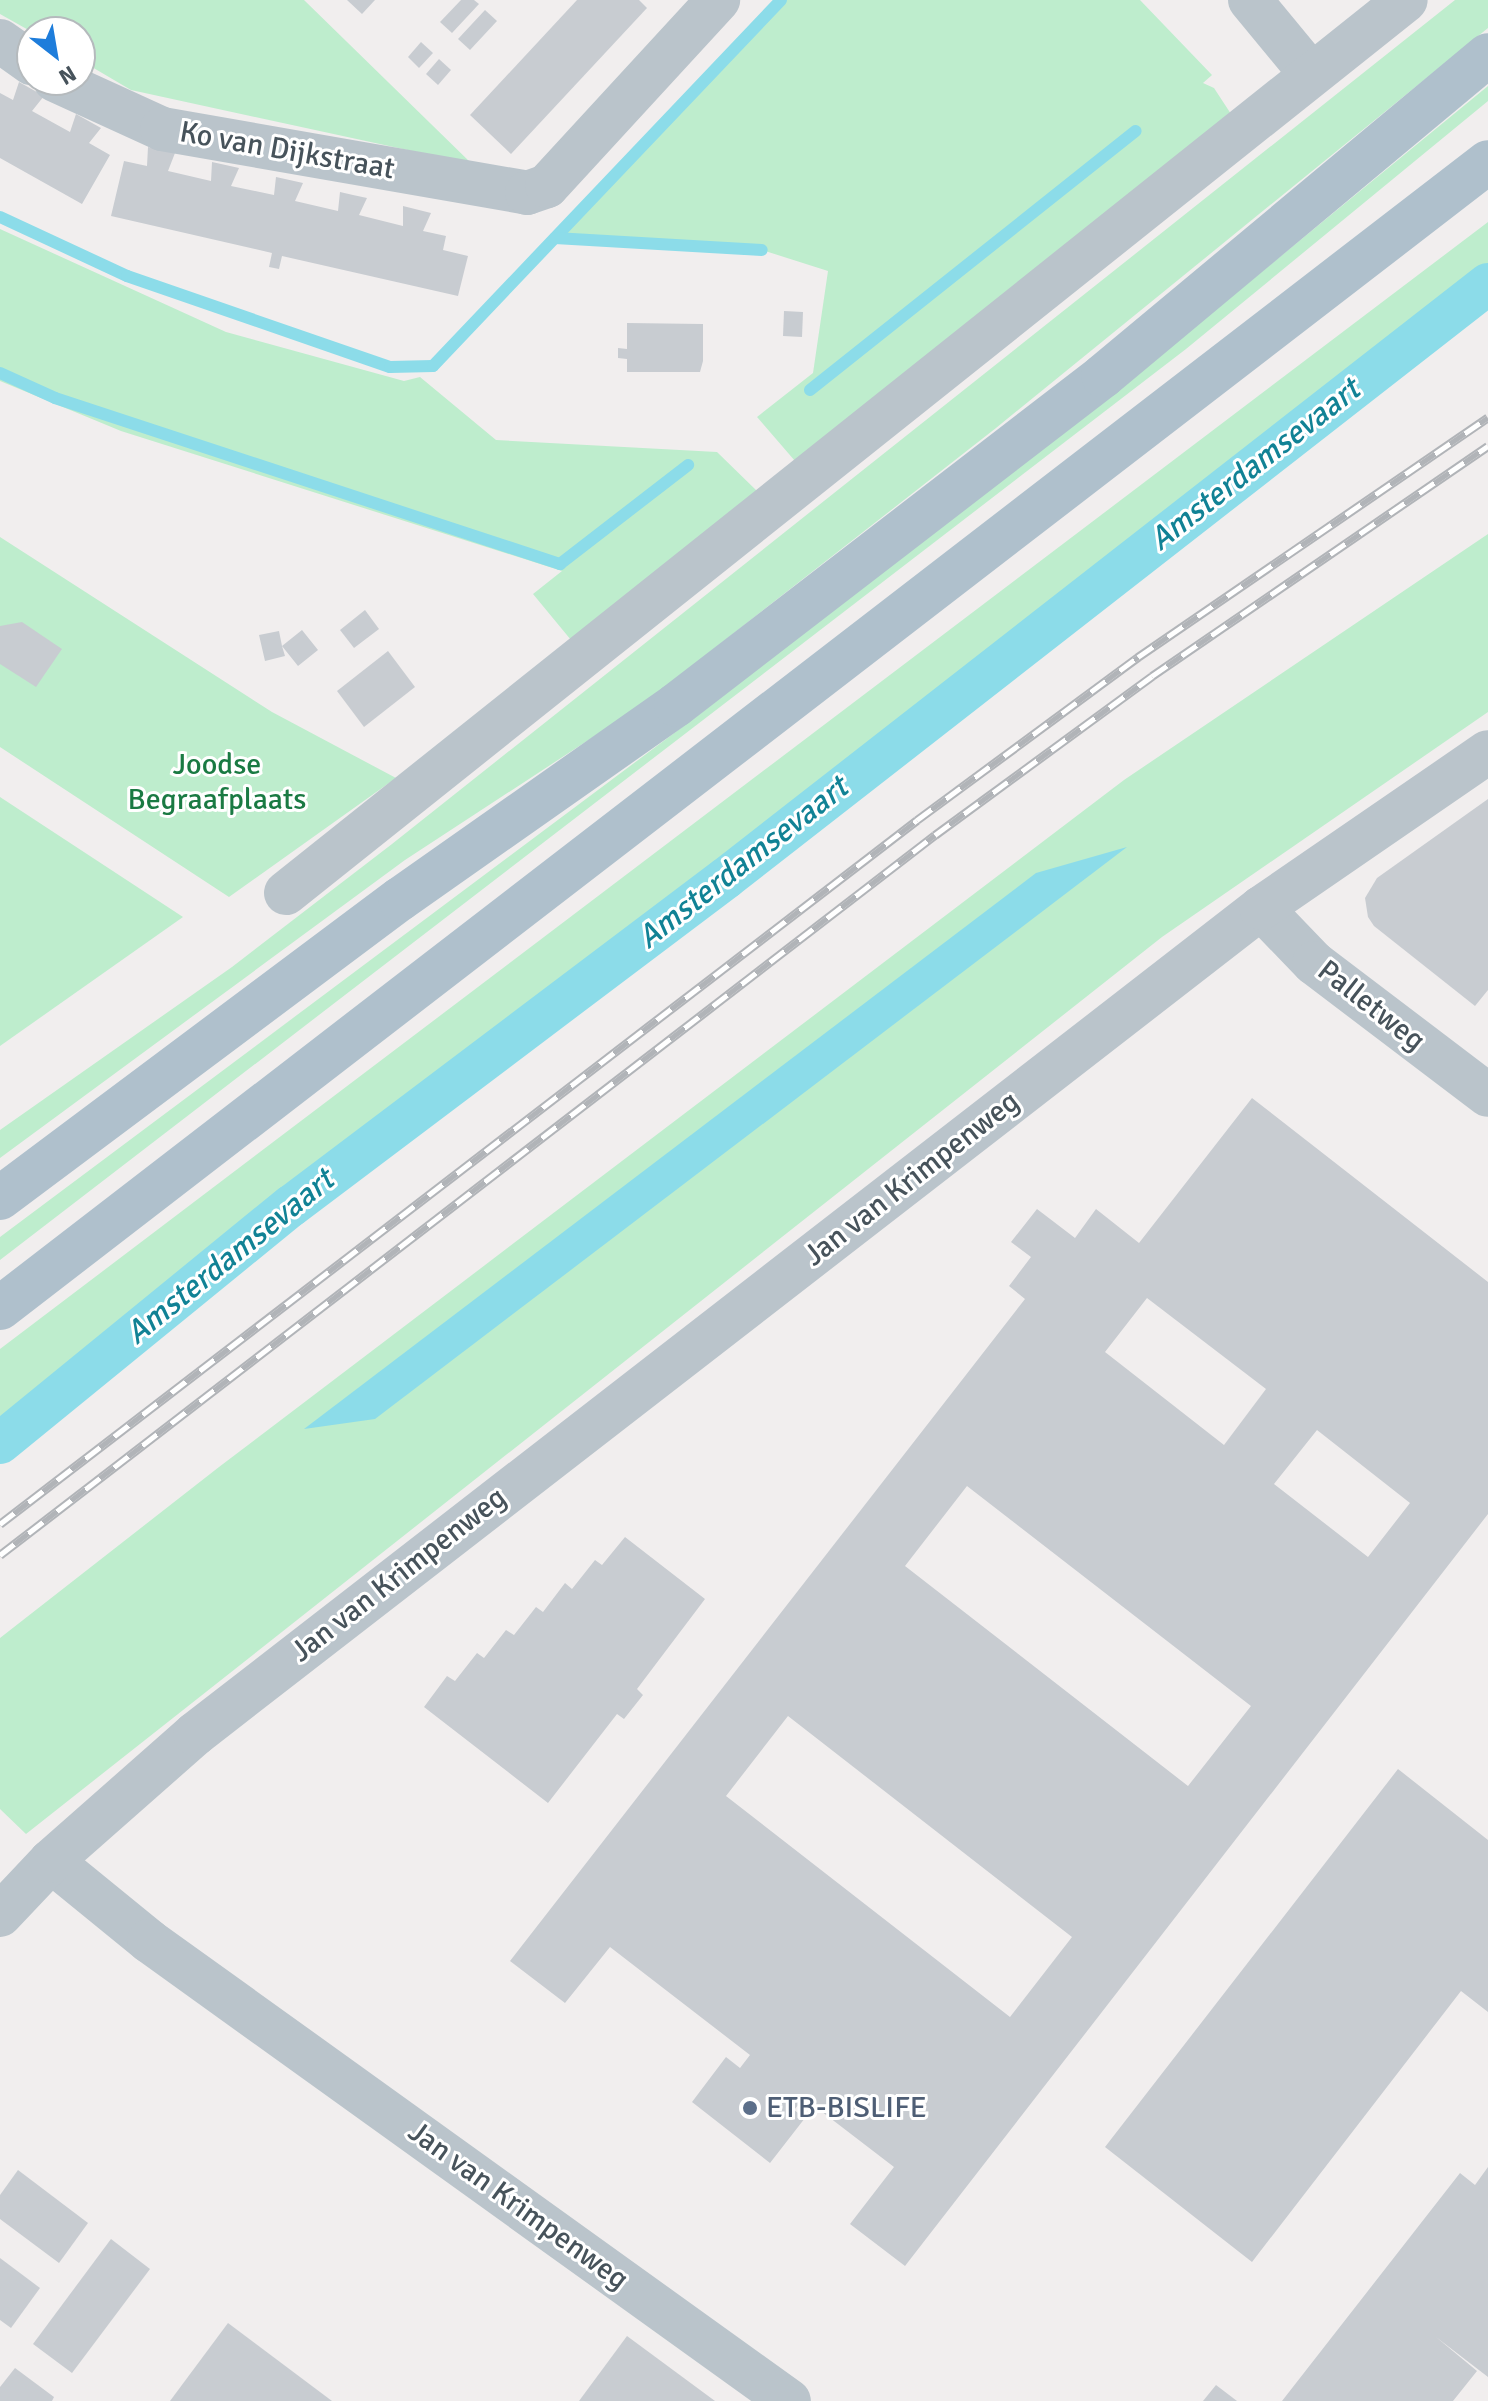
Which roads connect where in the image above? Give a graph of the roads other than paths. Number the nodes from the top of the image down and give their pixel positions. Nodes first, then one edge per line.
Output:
1 (1250, 0) edge
2 (1406, 0) edge
3 (715, 1) edge
4 (1488, 55) edge
5 (1311, 74) junction
6 (90, 96) edge
7 (1488, 162) edge
8 (1488, 752) edge
9 (286, 893) dead end
10 (1261, 908) junction
11 (1488, 1095) edge
12 (0, 1198) edge
13 (0, 1308) edge
14 (51, 1861) junction
15 (63, 1906) dead end
16 (0, 1915) edge
17 (789, 2401) edge

1 - 5 street
2 - 5 street
3 - 6 street, Ko van Dijkstraat
4 - 12 main road
5 - 9 street
7 - 13 main road
8 - 10 street, Jan van Krimpenweg
10 - 11 street, Palletweg
10 - 14 street, Jan van Krimpenweg
14 - 15 street
14 - 16 street
14 - 17 street, Jan van Krimpenweg

